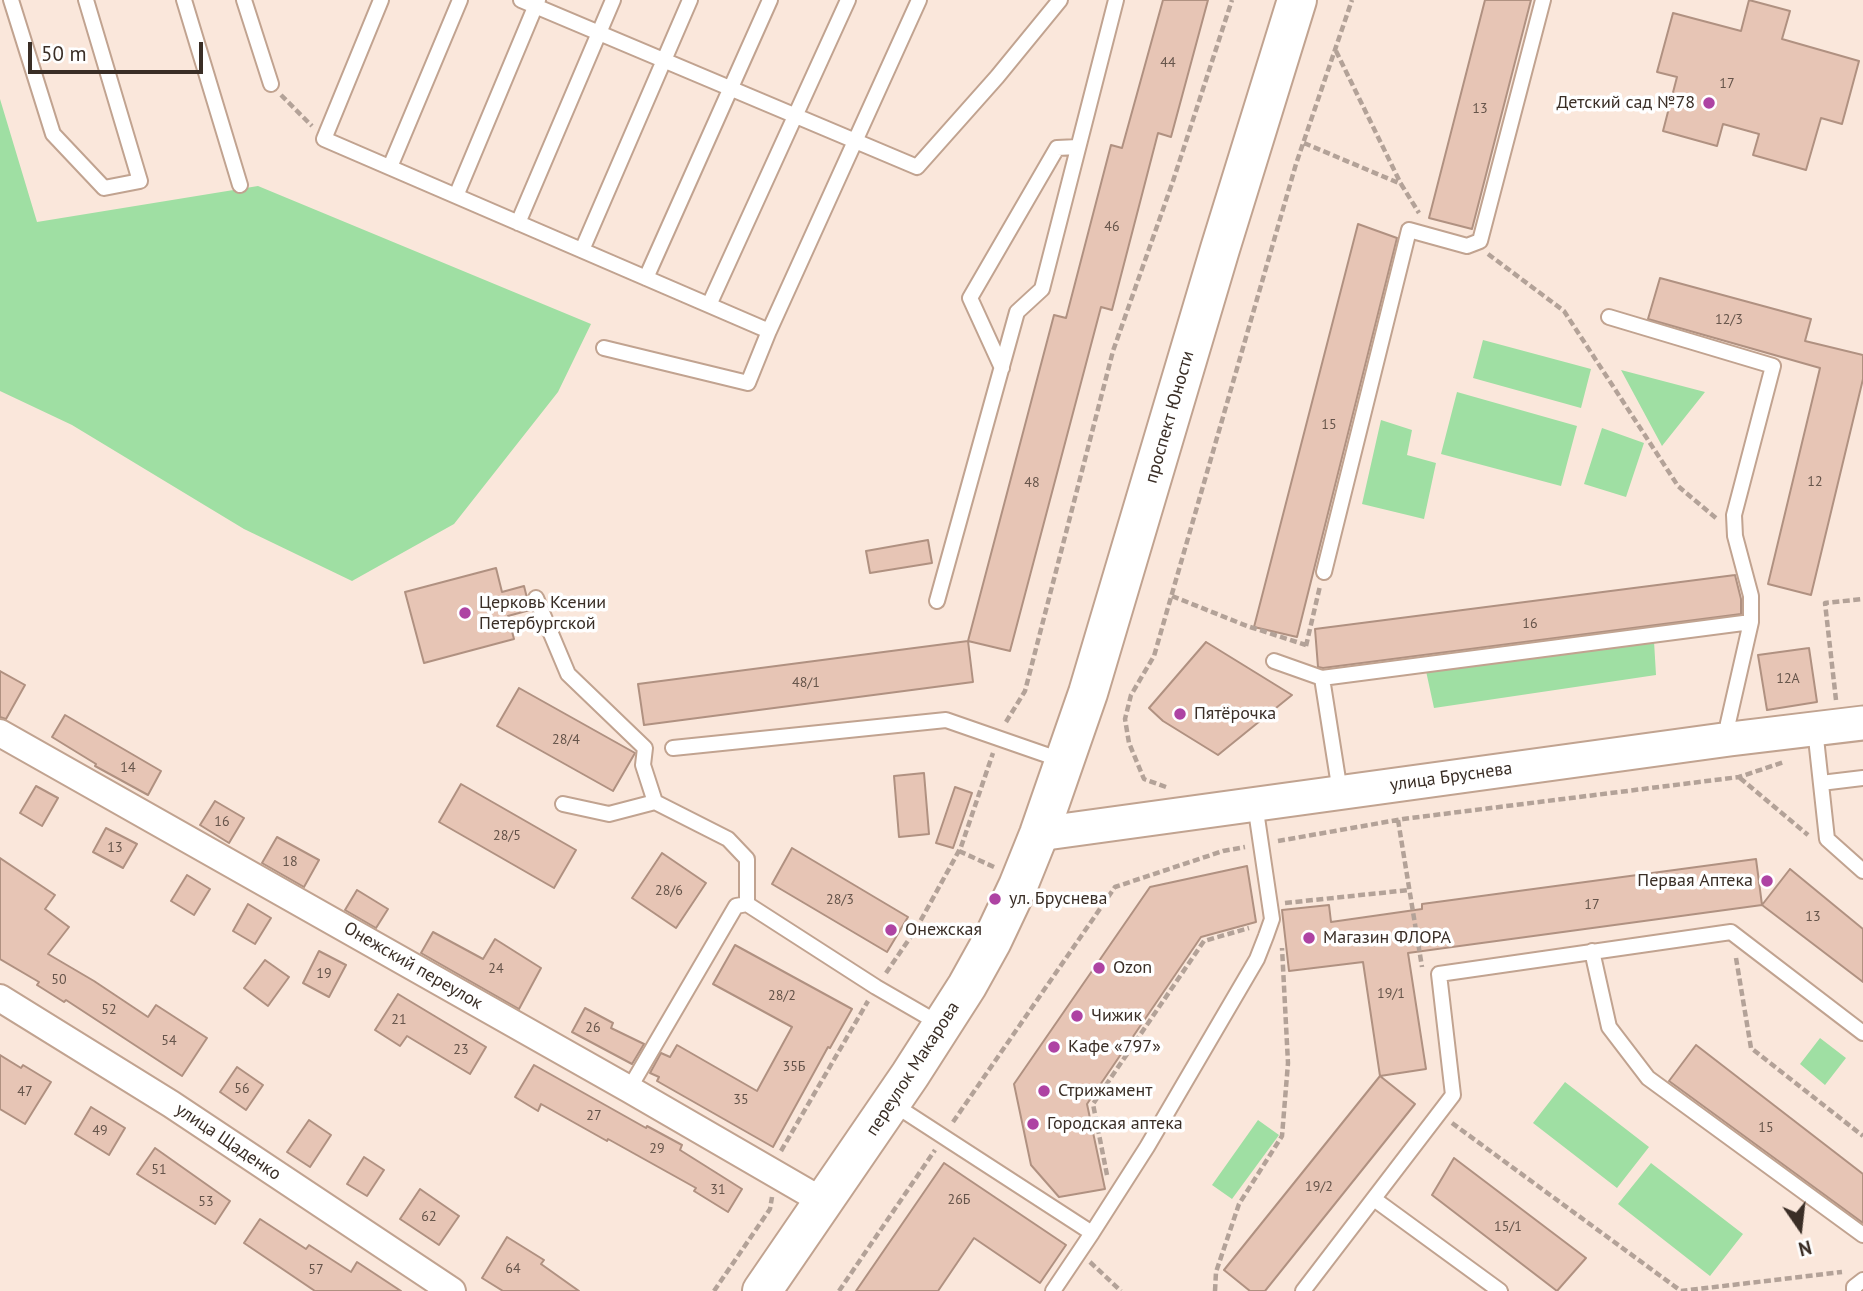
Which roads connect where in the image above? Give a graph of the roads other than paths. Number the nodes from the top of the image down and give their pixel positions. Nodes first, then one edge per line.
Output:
1 (11, 0) edge
2 (86, 0) edge
3 (184, 0) edge
4 (244, 0) edge
5 (381, 0) edge
6 (460, 0) edge
7 (613, 0) edge
8 (690, 0) edge
9 (770, 0) edge
10 (848, 0) edge
11 (919, 0) edge
12 (1060, 0) edge
13 (1116, 0) edge
14 (1297, 0) edge
15 (1543, 0) edge
16 (532, 2) edge
17 (599, 33) junction
18 (664, 60) junction
19 (271, 85) road end
20 (731, 88) junction
21 (795, 115) junction
22 (854, 140) junction
23 (1079, 147) junction
24 (390, 167) junction
25 (240, 185) dead end
26 (456, 196) junction
27 (518, 223) junction
28 (582, 250) junction
29 (646, 278) junction
30 (709, 305) junction
31 (1609, 317) dead end
32 (769, 331) junction
33 (604, 348) dead end
34 (1002, 368) junction
35 (1324, 572) road end
36 (536, 598) dead end
37 (937, 601) dead end
38 (1751, 622) junction
39 (1274, 661) dead end
40 (1322, 678) junction
41 (1838, 720) edge
42 (0, 733) edge
43 (1730, 739) junction
44 (673, 748) dead end
45 (1066, 761) junction
46 (1863, 778) edge
47 (1821, 783) junction
48 (1340, 792) junction
49 (655, 803) junction
50 (563, 804) dead end
51 (1255, 804) junction
52 (1039, 834) junction
53 (1863, 871) edge
54 (747, 904) junction
55 (1592, 951) junction
56 (0, 998) edge
57 (942, 1025) junction
58 (1863, 1033) edge
59 (629, 1089) junction
60 (891, 1102) junction
61 (1374, 1199) junction
62 (824, 1202) junction
63 (1092, 1233) junction
64 (1863, 1235) edge
65 (1863, 1280) edge
66 (452, 1291) edge
67 (762, 1291) edge
68 (1053, 1291) edge
69 (1303, 1291) edge
70 (1500, 1291) edge
71 (1854, 1291) edge

1 - 2 lane
3 - 25 lane
4 - 19 lane
5 - 24 lane
6 - 24 lane
7 - 17 lane
8 - 18 lane
9 - 20 lane
10 - 21 lane
11 - 22 lane
12 - 22 lane
13 - 23 lane
14 - 45 main road, проспект Юности
15 - 35 lane
16 - 17 lane
16 - 26 lane
17 - 18 lane
17 - 27 lane
18 - 20 lane
18 - 28 lane
20 - 21 lane
20 - 29 lane
21 - 22 lane
21 - 30 lane
22 - 32 lane
23 - 34 lane
23 - 34 lane
24 - 26 lane
26 - 27 lane
27 - 28 lane
28 - 29 lane
29 - 30 lane
30 - 32 lane
31 - 38 lane
32 - 33 lane
34 - 37 lane
36 - 49 lane
38 - 40 lane
38 - 43 lane
39 - 40 lane
40 - 48 lane
41 - 43 street, улица Бруснева
41 - 47 lane
42 - 59 street, Онежский переулок
43 - 48 street, улица Бруснева
44 - 45 lane
45 - 52 main road, проспект Юности
46 - 47 lane
47 - 53 lane
48 - 51 street, улица Бруснева
49 - 50 lane
49 - 54 lane
51 - 52 street, улица Бруснева
51 - 63 lane
52 - 57 main road, переулок Макарова
54 - 57 lane
54 - 59 lane
55 - 58 lane
55 - 61 lane
55 - 64 lane
56 - 66 street, улица Щаденко
57 - 60 main road, переулок Макарова
59 - 62 street, Онежский переулок
60 - 62 main road, переулок Макарова
60 - 63 lane
61 - 69 lane
61 - 70 lane
62 - 67 main road, переулок Макарова
63 - 68 lane
65 - 71 lane

